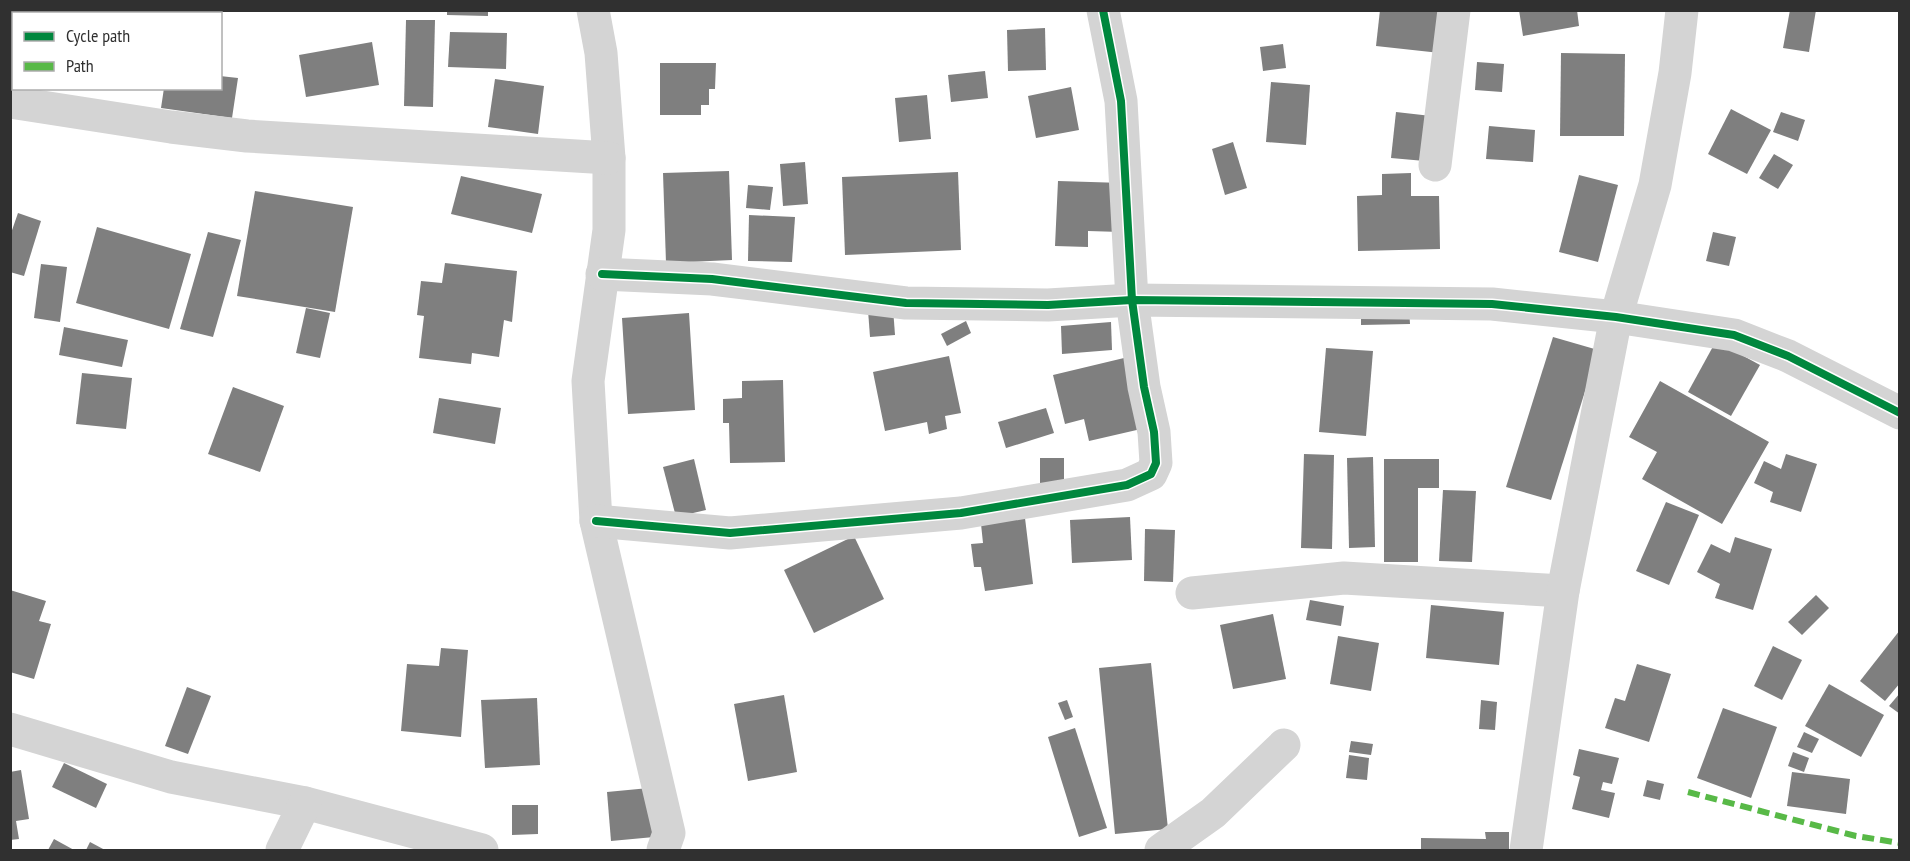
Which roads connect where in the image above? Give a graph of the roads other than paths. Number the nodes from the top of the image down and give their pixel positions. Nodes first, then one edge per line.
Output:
1 (593, 10) edge
2 (1103, 10) edge
3 (1454, 10) edge
4 (1682, 10) edge
5 (10, 102) edge
6 (609, 158) junction
7 (1435, 165) dead end
8 (602, 274) junction
9 (1132, 300) junction
10 (1616, 317) junction
11 (1899, 413) edge
12 (596, 521) junction
13 (1563, 591) junction
14 (1192, 593) dead end
15 (10, 729) edge
16 (1284, 745) dead end
17 (305, 803) junction
18 (282, 850) edge
19 (482, 850) edge
20 (663, 850) edge
21 (1161, 850) edge
22 (1526, 850) edge

1 - 6 street
2 - 9 street
3 - 7 street
4 - 10 street
5 - 6 street
6 - 8 street
8 - 9 street
8 - 12 street
9 - 10 street
9 - 12 street
10 - 11 street
10 - 13 street
12 - 20 street
13 - 14 street
13 - 22 street
15 - 17 street
16 - 21 street
17 - 18 street
17 - 19 street

